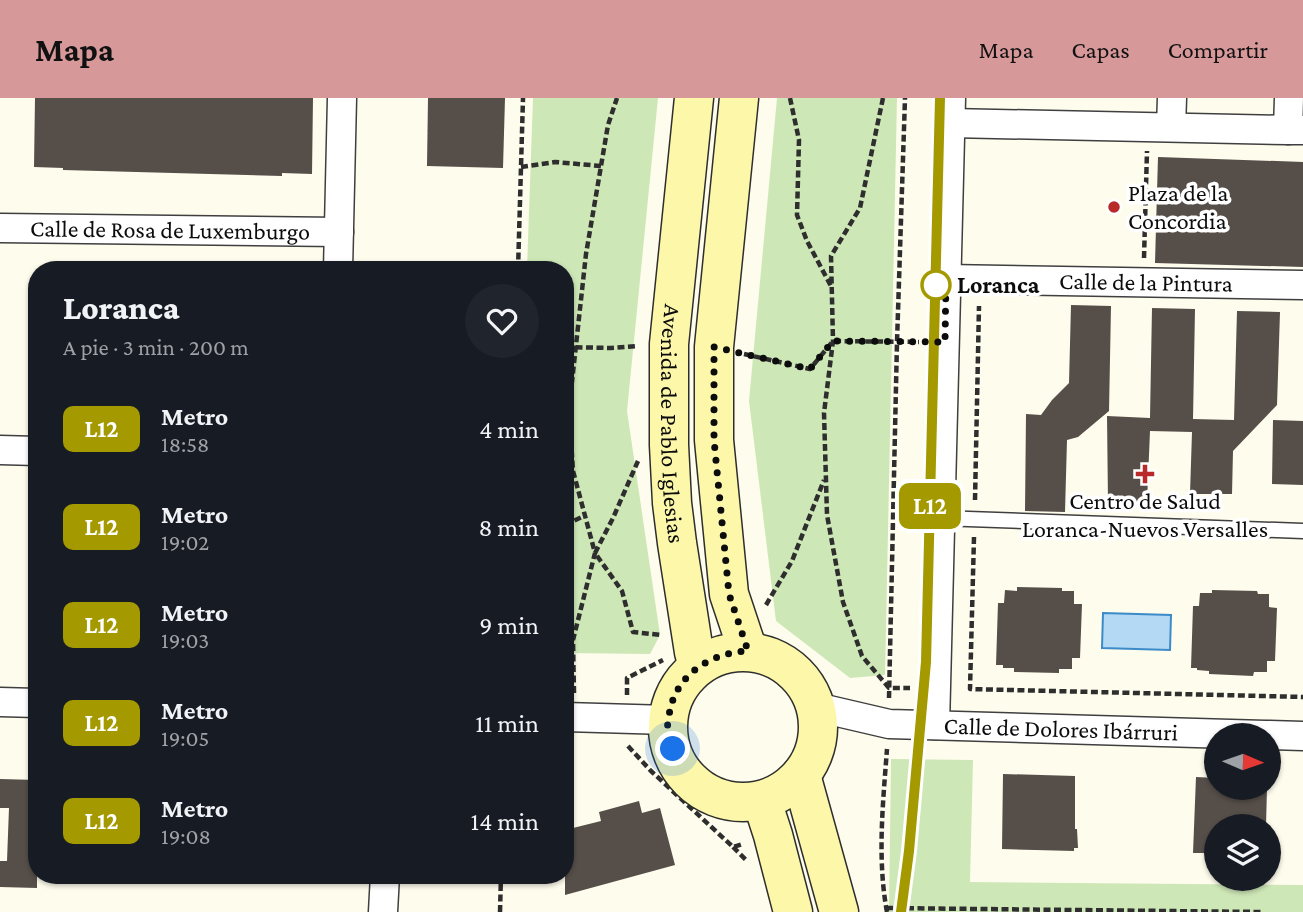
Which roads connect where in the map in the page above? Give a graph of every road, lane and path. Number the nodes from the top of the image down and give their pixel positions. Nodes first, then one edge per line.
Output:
1 (341, 98) edge
2 (523, 98) edge
3 (617, 98) edge
4 (694, 98) edge
5 (739, 98) edge
6 (790, 98) edge
7 (883, 98) edge
8 (905, 98) edge
9 (1172, 98) edge
10 (1289, 98) edge
11 (950, 111) edge
12 (1296, 130) edge
13 (1159, 134) junction
14 (601, 166) junction
15 (521, 167) junction
16 (0, 228) edge
17 (339, 232) junction
18 (1144, 259) dead end
19 (338, 261) edge
20 (518, 261) edge
21 (946, 279) junction
22 (980, 279) junction
23 (1303, 285) edge
24 (832, 288) junction
25 (833, 341) junction
26 (897, 342) junction
27 (945, 342) junction
28 (669, 344) junction
29 (575, 346) junction
30 (714, 347) junction
31 (574, 356) edge
32 (0, 450) edge
33 (28, 451) edge
34 (574, 474) edge
35 (586, 515) junction
36 (940, 519) junction
37 (974, 520) junction
38 (574, 521) edge
39 (1303, 531) edge
40 (574, 636) edge
41 (748, 651) junction
42 (682, 657) junction
43 (889, 688) junction
44 (936, 689) junction
45 (1303, 697) edge
46 (0, 702) edge
47 (28, 703) edge
48 (816, 707) junction
49 (574, 717) edge
50 (628, 719) junction
51 (668, 720) junction
52 (889, 724) junction
53 (935, 725) junction
54 (1204, 733) edge
55 (1281, 735) edge
56 (1303, 736) edge
57 (801, 775) junction
58 (767, 818) junction
59 (384, 884) edge
60 (501, 884) edge
61 (887, 910) edge
62 (383, 912) edge
63 (500, 912) edge
64 (793, 912) edge
65 (839, 912) edge
66 (1262, 912) edge

1 - 17 street
2 - 15 path
3 - 14 path
4 - 28 main road, Avenida de Pablo Iglesias
5 - 30 main road, Avenida de Pablo Iglesias
6 - 24 path
7 - 24 path
8 - 26 path
9 - 13 street
10 - 12 street
11 - 13 street
11 - 21 street
12 - 13 street
13 - 18 path
14 - 15 path
14 - 29 path
15 - 20 path
16 - 17 street, Calle de Rosa de Luxemburgo
17 - 19 street
21 - 22 street, Calle de la Pintura
21 - 27 street
22 - 23 street, Calle de la Pintura
22 - 37 path
24 - 25 path
25 - 26 path
25 - 30 path
25 - 43 path
26 - 27 path
26 - 43 path
27 - 36 street
28 - 29 path
28 - 42 main road, Avenida de Pablo Iglesias
29 - 31 path
30 - 41 main road, Avenida de Pablo Iglesias
32 - 33 street
34 - 35 path
35 - 38 path
35 - 40 path
36 - 37 lane
36 - 44 street
37 - 39 lane
37 - 45 path
41 - 42 main road
41 - 48 main road
42 - 50 path
42 - 51 main road
43 - 44 path
43 - 52 path
44 - 53 street
46 - 47 street
48 - 52 street, Calle de Dolores Ibárruri
48 - 57 main road
49 - 50 street
50 - 51 street
50 - 58 path
51 - 58 main road
52 - 53 street, Calle de Dolores Ibárruri
52 - 61 path
53 - 54 street, Calle de Dolores Ibárruri
55 - 56 street, Calle de Dolores Ibárruri
57 - 58 main road
57 - 65 main road
58 - 64 main road
59 - 62 street
60 - 63 path
61 - 66 path

